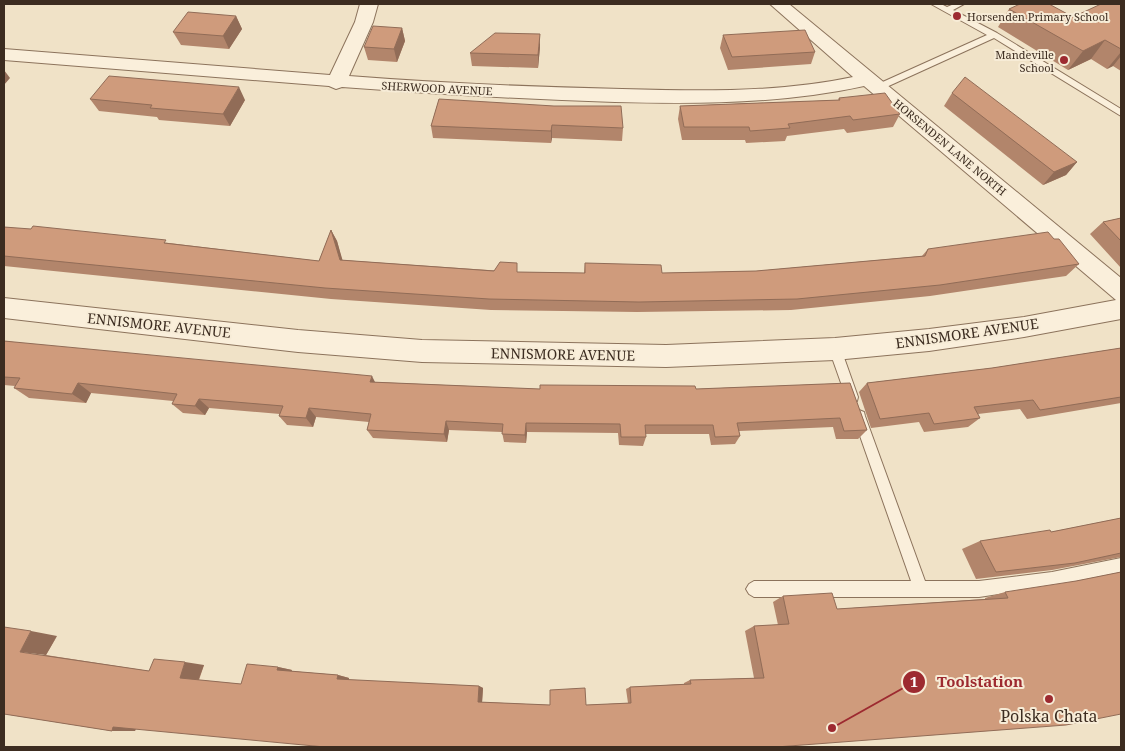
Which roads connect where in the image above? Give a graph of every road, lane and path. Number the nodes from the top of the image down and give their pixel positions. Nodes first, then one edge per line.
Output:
1 (370, 4) edge
2 (779, 4) edge
3 (936, 4) edge
4 (960, 4) edge
5 (946, 10) junction
6 (994, 35) junction
7 (4, 55) edge
8 (336, 83) junction
9 (874, 83) junction
10 (1121, 113) edge
11 (1121, 292) edge
12 (4, 308) edge
13 (1121, 309) edge
14 (835, 349) junction
15 (1121, 565) edge
16 (754, 589) dead end
17 (921, 590) junction

1 - 8 street
2 - 9 street, HORSENDEN LANE NORTH
3 - 5 lane
4 - 5 lane
5 - 6 lane
6 - 9 lane
6 - 10 lane
7 - 8 street, SHERWOOD AVENUE
8 - 9 street, SHERWOOD AVENUE
9 - 11 street, HORSENDEN LANE NORTH
12 - 14 street, ENNISMORE AVENUE
13 - 14 street, ENNISMORE AVENUE
14 - 17 lane
15 - 17 lane
16 - 17 lane

